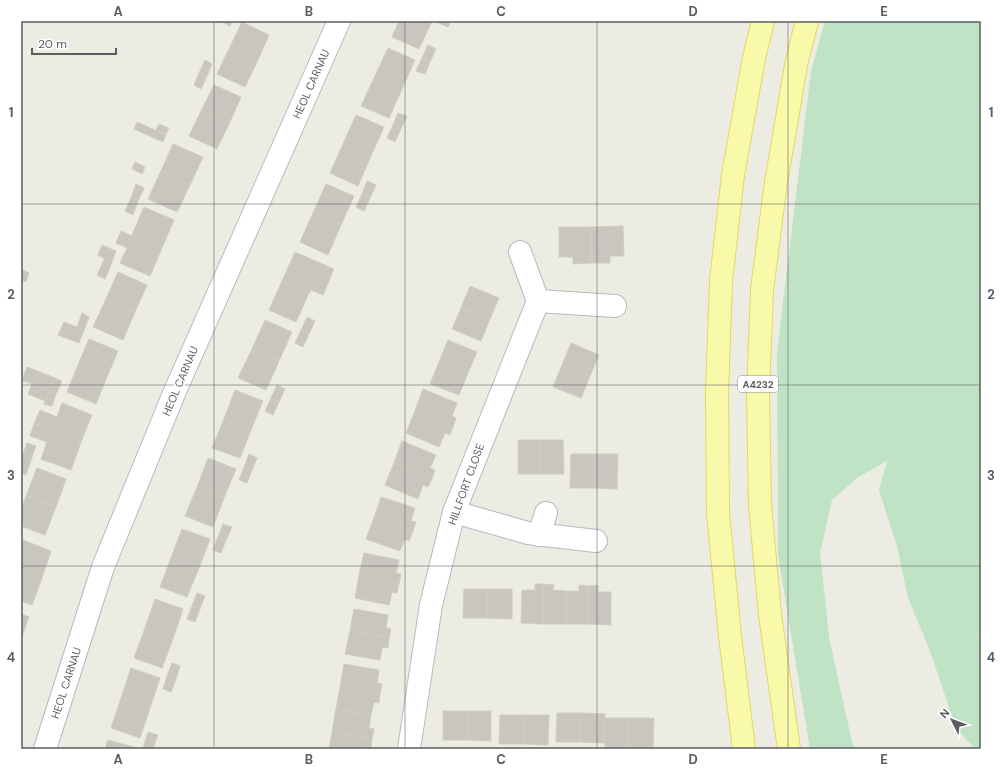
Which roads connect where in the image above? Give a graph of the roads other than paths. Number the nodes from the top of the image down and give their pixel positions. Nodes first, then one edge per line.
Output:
1 (339, 21) edge
2 (764, 21) edge
3 (807, 21) edge
4 (520, 252) dead end
5 (538, 301) junction
6 (615, 306) dead end
7 (454, 512) junction
8 (546, 513) dead end
9 (539, 535) junction
10 (596, 541) dead end
11 (45, 749) edge
12 (409, 749) edge
13 (744, 749) edge
14 (789, 749) edge

1 - 11 street, HEOL CARNAU
2 - 13 main road
3 - 14 main road, A4232
4 - 5 street
5 - 6 street
5 - 7 street, HILLFORT CLOSE
7 - 9 street
7 - 12 street, HILLFORT CLOSE
8 - 9 street
9 - 10 street

